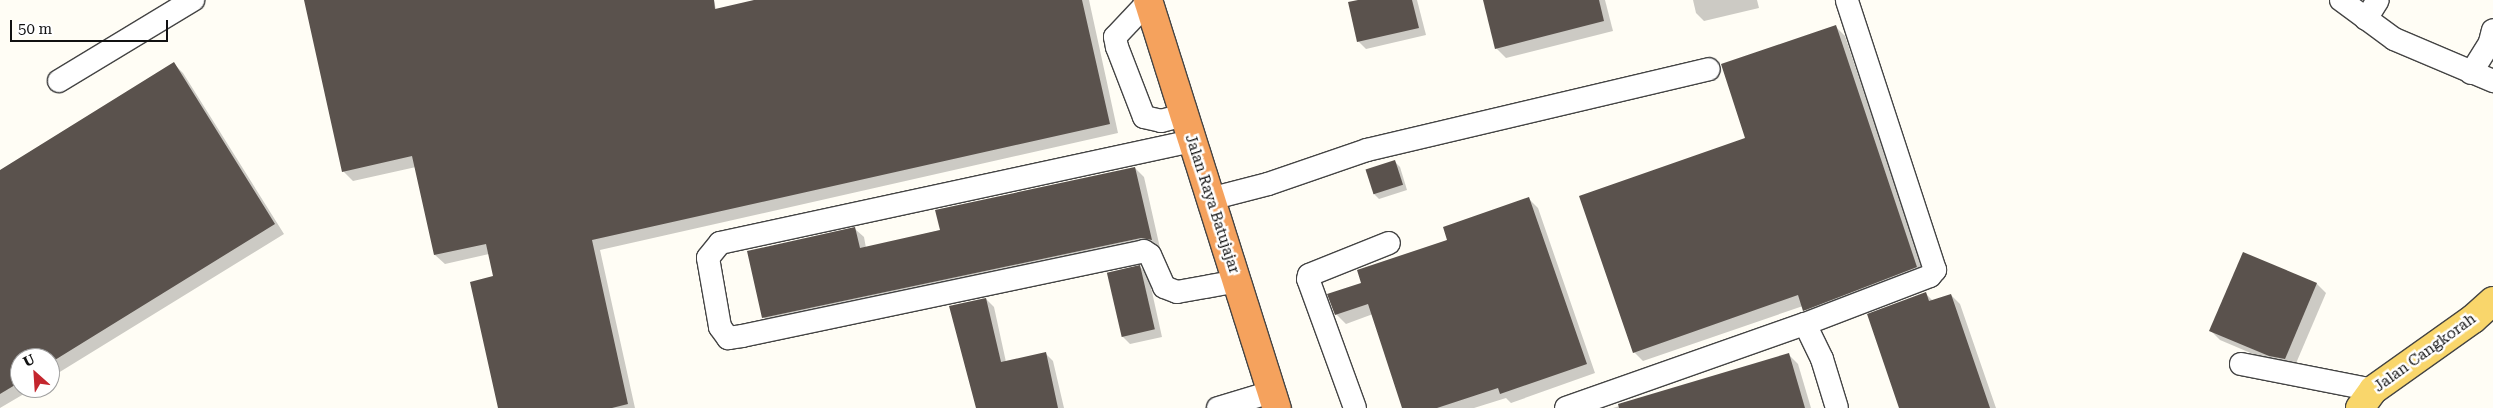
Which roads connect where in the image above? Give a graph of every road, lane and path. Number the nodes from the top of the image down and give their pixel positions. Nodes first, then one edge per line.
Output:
1 (193, 0) edge
2 (1847, 0) edge
3 (2341, 0) edge
4 (1148, 1) edge
5 (2372, 9) edge
6 (2493, 30) edge
7 (1709, 69) dead end
8 (2471, 73) junction
9 (2493, 80) edge
10 (59, 81) dead end
11 (1188, 128) junction
12 (1210, 199) junction
13 (1389, 243) dead end
14 (1238, 281) junction
15 (2493, 301) edge
16 (1806, 324) junction
17 (2242, 364) dead end
18 (2366, 399) edge
19 (1274, 400) edge
20 (1218, 408) edge
21 (1355, 408) edge
22 (1566, 408) edge
23 (1836, 408) edge

1 - 10 lane
2 - 16 lane
3 - 5 lane
4 - 11 highway, Jalan Raya Batujajar
4 - 11 lane
5 - 8 lane
6 - 8 lane
7 - 12 lane
8 - 9 lane
11 - 12 highway, Jalan Raya Batujajar
11 - 14 lane
12 - 14 highway, Jalan Raya Batujajar
13 - 21 lane
14 - 19 highway, Jalan Raya Batujajar
15 - 18 main road, Jalan Cangkorah
16 - 22 lane
16 - 23 lane
17 - 18 lane
19 - 20 lane

